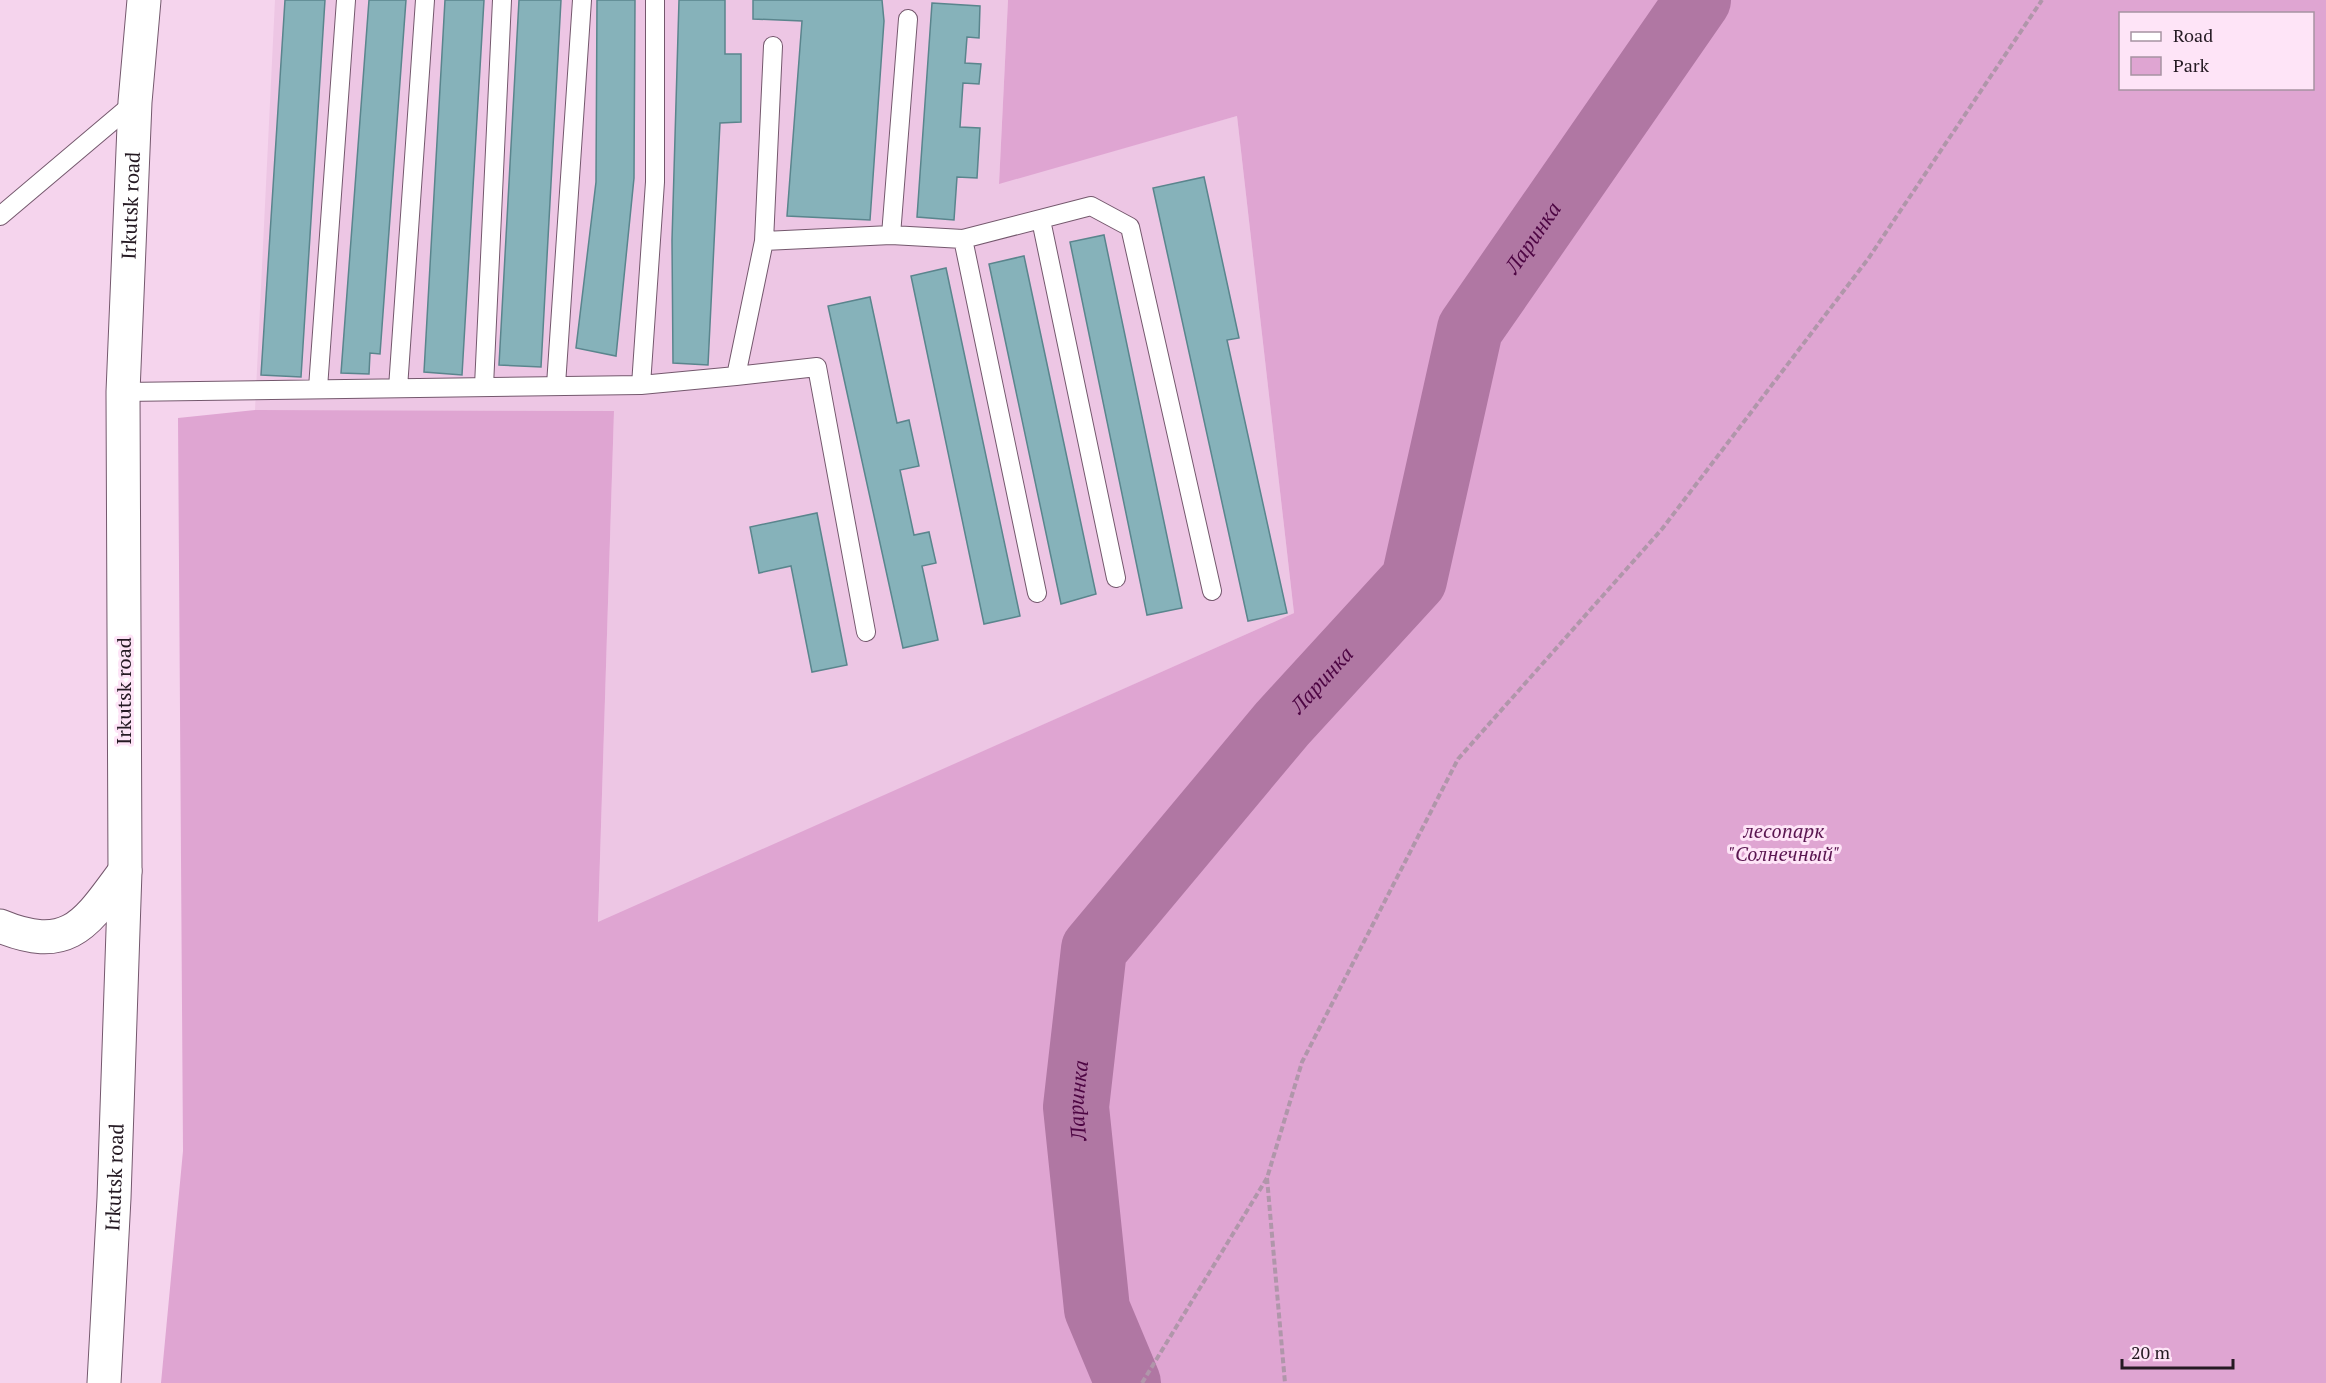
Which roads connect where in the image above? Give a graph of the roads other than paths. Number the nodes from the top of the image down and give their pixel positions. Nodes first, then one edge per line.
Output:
1 (144, 0) edge
2 (346, 0) edge
3 (425, 0) edge
4 (502, 0) edge
5 (582, 0) edge
6 (655, 0) edge
7 (908, 20) dead end
8 (773, 46) dead end
9 (135, 102) junction
10 (0, 216) edge
11 (1041, 220) junction
12 (891, 235) junction
13 (963, 239) junction
14 (764, 241) junction
15 (736, 376) junction
16 (556, 385) junction
17 (641, 385) junction
18 (484, 386) junction
19 (318, 388) junction
20 (398, 388) junction
21 (123, 392) junction
22 (1116, 578) dead end
23 (1212, 591) dead end
24 (1037, 593) dead end
25 (866, 632) dead end
26 (124, 871) junction
27 (0, 926) edge
28 (104, 1383) edge

1 - 9 main road, Irkutsk road
2 - 19 lane
3 - 20 lane
4 - 18 lane
5 - 16 lane
6 - 17 lane
7 - 12 lane
8 - 14 lane
9 - 10 lane
9 - 21 main road, Irkutsk road
11 - 13 lane
11 - 22 lane
11 - 23 lane
12 - 13 lane
12 - 14 lane
13 - 24 lane
14 - 15 lane
15 - 17 lane
15 - 25 lane
16 - 17 lane
16 - 18 lane
18 - 20 lane
19 - 20 lane
19 - 21 lane
21 - 26 main road, Irkutsk road
26 - 27 main road
26 - 28 main road, Irkutsk road

